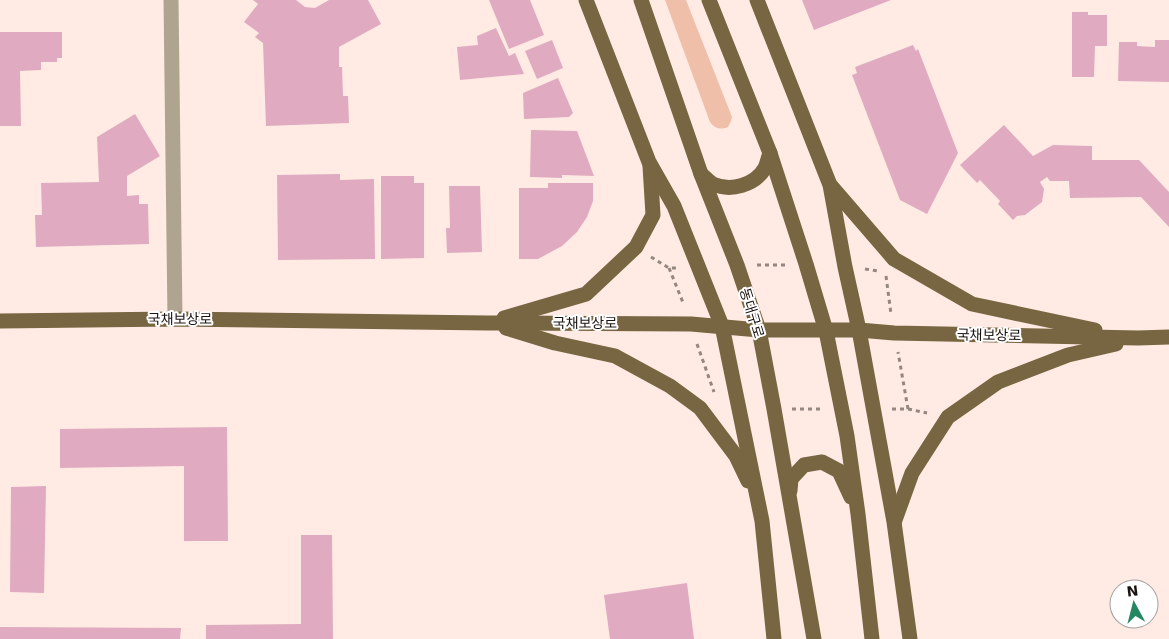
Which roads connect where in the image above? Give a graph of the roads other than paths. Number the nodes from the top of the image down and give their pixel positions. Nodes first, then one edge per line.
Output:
1 (171, 0) edge
2 (586, 0) edge
3 (641, 0) edge
4 (709, 0) edge
5 (756, 0) edge
6 (770, 153) junction
7 (649, 162) junction
8 (701, 174) junction
9 (830, 185) junction
10 (175, 319) junction
11 (0, 321) edge
12 (488, 323) junction
13 (722, 326) junction
14 (759, 330) junction
15 (859, 330) junction
16 (826, 331) junction
17 (1169, 337) edge
18 (1138, 338) junction
19 (789, 498) junction
20 (858, 514) junction
21 (762, 521) junction
22 (894, 522) junction
23 (774, 639) edge
24 (814, 639) edge
25 (872, 639) edge
26 (910, 639) edge

1 - 10 street
2 - 7 main road
3 - 8 main road, 동대구로
4 - 6 main road
5 - 9 main road
6 - 8 main road
6 - 16 main road
7 - 12 main road
7 - 13 main road
8 - 14 main road, 동대구로
9 - 15 main road
9 - 18 main road
10 - 11 main road, 국채보상로
10 - 12 main road, 국채보상로
12 - 13 main road, 국채보상로
12 - 21 main road
13 - 14 main road, 국채보상로
13 - 21 main road
14 - 16 main road, 국채보상로
14 - 19 main road, 동대구로
15 - 16 main road, 국채보상로
15 - 18 main road, 국채보상로
15 - 22 main road
16 - 20 main road
17 - 18 main road, 국채보상로
18 - 22 main road
19 - 20 main road
19 - 24 main road, 동대구로
20 - 25 main road
21 - 23 main road
22 - 26 main road

